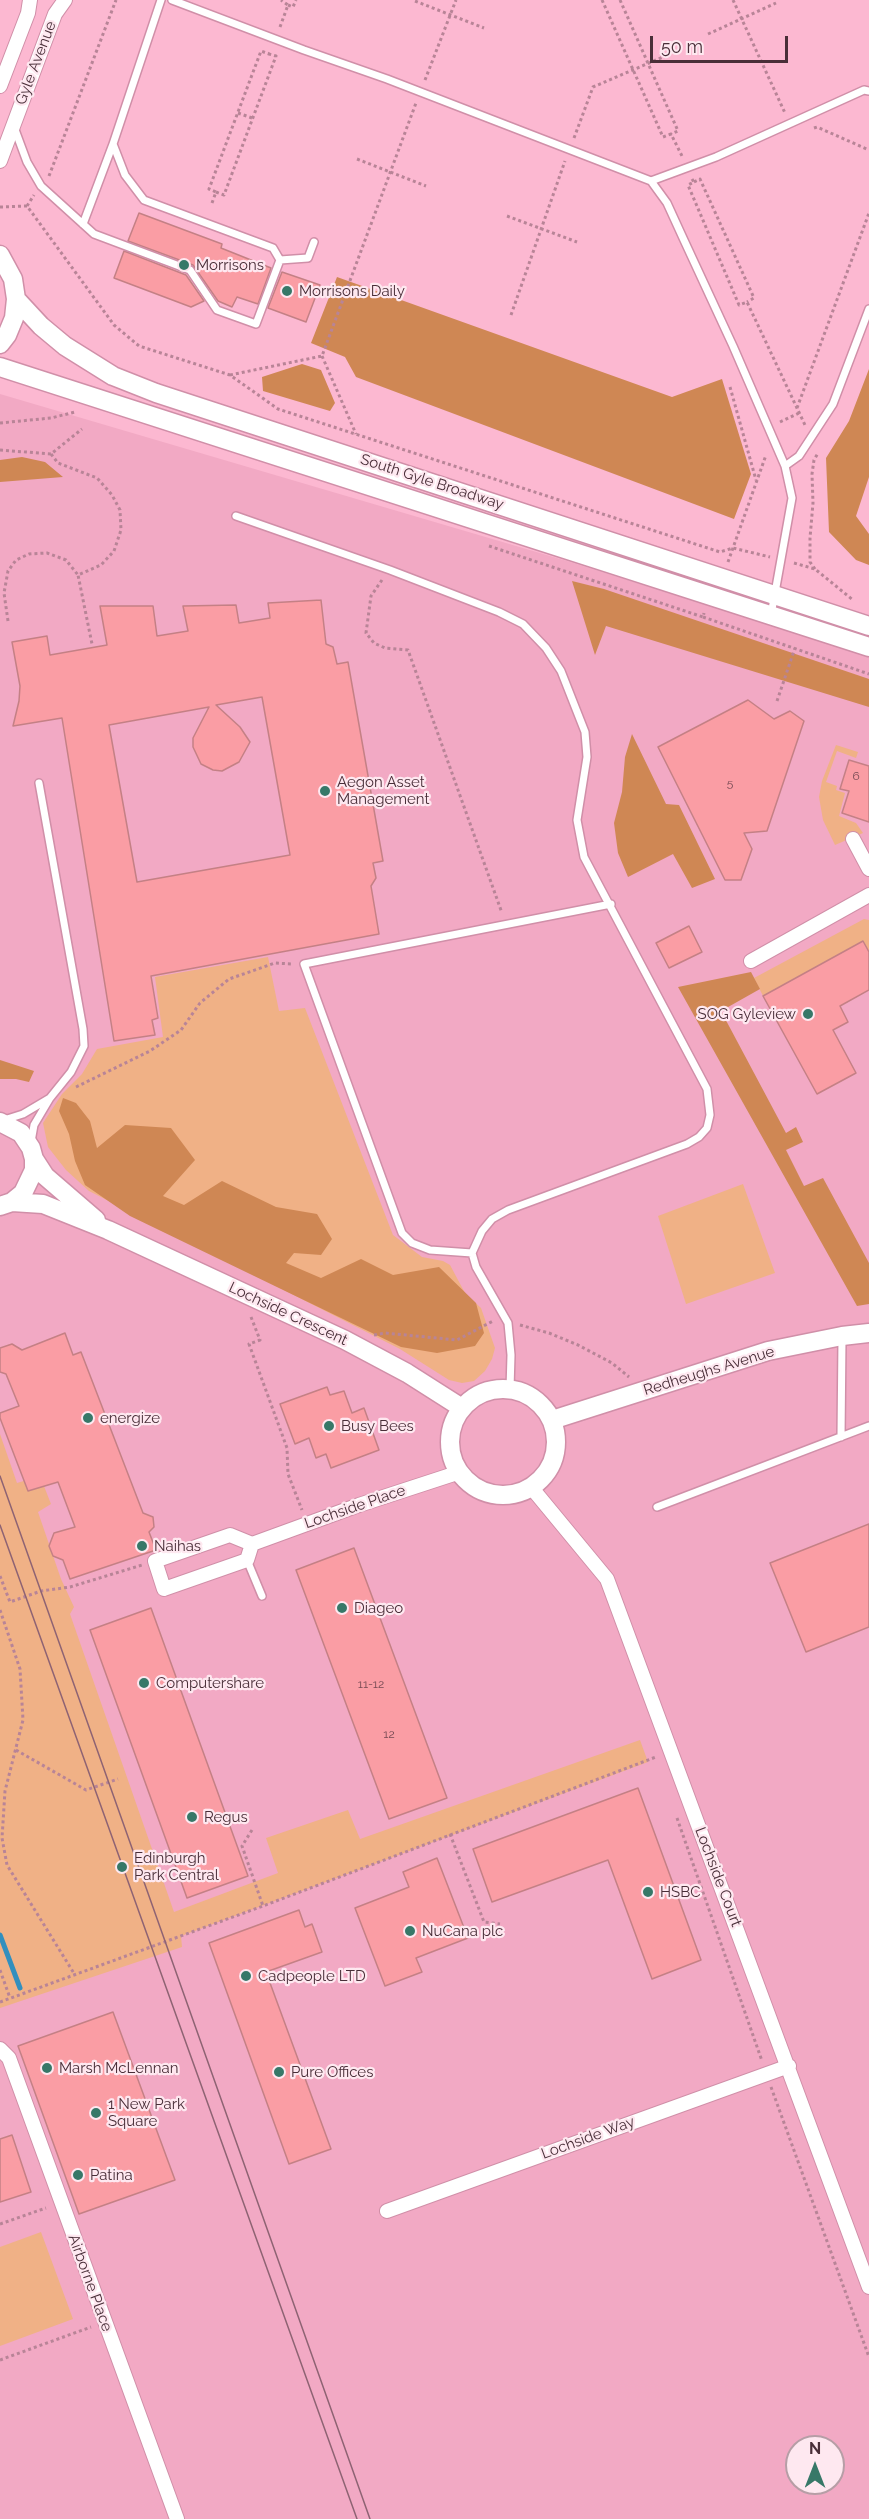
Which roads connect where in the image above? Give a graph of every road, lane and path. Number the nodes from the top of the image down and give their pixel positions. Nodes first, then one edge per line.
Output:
1 (30, 0) edge
2 (65, 0) edge
3 (116, 0) edge
4 (161, 0) edge
5 (172, 0) edge
6 (281, 0) edge
7 (296, 0) edge
8 (456, 0) edge
9 (602, 0) edge
10 (620, 0) edge
11 (733, 0) edge
12 (415, 1) edge
13 (776, 3) dead end
14 (288, 5) junction
15 (450, 14) junction
16 (742, 19) junction
17 (484, 28) dead end
18 (708, 34) dead end
19 (275, 39) junction
20 (269, 54) junction
21 (670, 54) dead end
22 (648, 63) junction
23 (633, 69) junction
24 (0, 86) edge
25 (421, 91) junction
26 (869, 91) edge
27 (238, 112) junction
28 (252, 118) junction
29 (789, 124) junction
30 (13, 125) junction
31 (671, 134) junction
32 (113, 144) junction
33 (570, 148) junction
34 (869, 150) edge
35 (357, 159) dead end
36 (0, 161) edge
37 (687, 167) junction
38 (391, 172) junction
39 (651, 181) junction
40 (694, 182) junction
41 (41, 186) junction
42 (426, 186) dead end
43 (216, 192) junction
44 (212, 203) dead end
45 (27, 206) junction
46 (0, 207) edge
47 (869, 213) edge
48 (507, 216) dead end
49 (83, 224) junction
50 (542, 228) junction
51 (314, 242) dead end
52 (578, 242) dead end
53 (0, 255) edge
54 (280, 260) junction
55 (16, 299) junction
56 (747, 302) junction
57 (869, 309) edge
58 (511, 315) dead end
59 (0, 344) edge
60 (322, 356) junction
61 (0, 368) edge
62 (230, 375) junction
63 (730, 387) dead end
64 (797, 408) junction
65 (799, 413) junction
66 (82, 429) dead end
67 (356, 434) junction
68 (772, 437) junction
69 (811, 438) junction
70 (0, 450) edge
71 (51, 454) junction
72 (784, 466) junction
73 (756, 482) junction
74 (236, 516) dead end
75 (733, 548) junction
76 (782, 560) junction
77 (815, 569) junction
78 (390, 570) junction
79 (78, 575) junction
80 (774, 595) junction
81 (860, 602) dead end
82 (771, 615) junction
83 (704, 617) dead end
84 (8, 621) dead end
85 (869, 626) edge
86 (92, 644) dead end
87 (869, 647) edge
88 (795, 648) junction
89 (869, 674) edge
90 (777, 701) dead end
91 (39, 783) dead end
92 (853, 839) dead end
93 (869, 869) edge
94 (869, 895) edge
95 (610, 904) junction
96 (507, 925) junction
97 (751, 961) dead end
98 (304, 964) junction
99 (50, 1098) junction
100 (0, 1122) edge
101 (32, 1153) junction
102 (6, 1204) edge
103 (108, 1230) junction
104 (472, 1253) junction
105 (249, 1312) dead end
106 (508, 1323) junction
107 (869, 1333) edge
108 (842, 1336) junction
109 (345, 1340) junction
110 (633, 1380) dead end
111 (510, 1389) junction
112 (462, 1408) junction
113 (552, 1420) junction
114 (869, 1426) edge
115 (841, 1437) junction
116 (460, 1472) junction
117 (531, 1487) junction
118 (657, 1507) dead end
119 (307, 1523) junction
120 (252, 1545) junction
121 (247, 1560) junction
122 (154, 1561) junction
123 (0, 1576) edge
124 (262, 1596) dead end
125 (0, 1610) edge
126 (16, 1750) junction
127 (671, 1751) junction
128 (117, 1779) dead end
129 (252, 1830) dead end
130 (450, 1834) junction
131 (263, 1906) junction
132 (500, 1924) dead end
133 (0, 1970) edge
134 (75, 1975) junction
135 (10, 1998) junction
136 (0, 2002) edge
137 (0, 2049) edge
138 (789, 2066) junction
139 (61, 2202) junction
140 (387, 2211) dead end
141 (0, 2224) edge
142 (869, 2287) edge
143 (104, 2322) junction
144 (0, 2360) edge
145 (177, 2519) edge

1 - 24 street, Gyle Avenue
2 - 30 street, Gyle Avenue
3 - 41 path
4 - 32 lane
5 - 19 lane
6 - 14 path
7 - 14 path
8 - 15 path
9 - 23 path
10 - 22 path
11 - 16 path
12 - 15 path
13 - 16 path
14 - 19 path
15 - 17 path
15 - 25 path
16 - 18 path
16 - 29 path
19 - 20 path
19 - 25 lane
20 - 27 path
20 - 28 path
21 - 22 path
22 - 23 path
22 - 31 path
23 - 31 path
23 - 33 path
25 - 33 lane
25 - 38 path
26 - 29 lane
27 - 28 path
27 - 43 path
28 - 43 path
29 - 34 path
29 - 37 lane
30 - 36 street, Gyle Avenue
30 - 41 lane
31 - 37 path
32 - 49 lane
32 - 54 lane
33 - 39 lane
33 - 50 path
35 - 38 path
37 - 39 lane
37 - 40 path
38 - 42 path
38 - 60 path
39 - 68 lane
40 - 56 path
40 - 56 path
41 - 45 path
41 - 49 lane
43 - 44 path
45 - 46 path
45 - 62 path
47 - 64 path
48 - 50 path
49 - 54 lane
50 - 52 path
50 - 58 path
51 - 54 lane
53 - 55 street, South Gyle Broadway
55 - 59 street, South Gyle Broadway
55 - 80 street, South Gyle Broadway
56 - 64 path
57 - 69 lane
60 - 62 path
60 - 67 path
61 - 82 street, South Gyle Broadway
62 - 67 path
63 - 73 path
64 - 65 path
65 - 68 path
65 - 69 path
66 - 71 path
67 - 75 path
68 - 72 lane
68 - 73 path
69 - 72 lane
69 - 77 path
70 - 71 path
71 - 79 path
72 - 76 lane
73 - 75 path
74 - 78 lane
75 - 76 path
76 - 77 path
76 - 80 lane
77 - 81 path
78 - 95 lane
78 - 96 path
79 - 84 path
79 - 86 path
80 - 82 lane
80 - 85 street, South Gyle Broadway
82 - 87 street, South Gyle Broadway
83 - 88 path
88 - 89 path
88 - 90 path
91 - 99 lane
92 - 93 street
94 - 97 street
95 - 96 lane
95 - 104 lane
96 - 98 lane
98 - 99 path
98 - 104 lane
99 - 100 lane
99 - 101 lane
100 - 101 street, Lochside Crescent
101 - 102 street, Lochside Crescent
101 - 103 street, Lochside Crescent
102 - 103 street, Lochside Crescent
103 - 109 street, Lochside Crescent
104 - 106 lane
105 - 119 path
106 - 109 path
106 - 110 path
106 - 111 lane
107 - 108 street, Redheughs Avenue
108 - 113 street, Redheughs Avenue
108 - 115 lane
109 - 112 street, Lochside Crescent
111 - 112 street
111 - 113 street
112 - 116 street
113 - 117 street
114 - 115 lane
115 - 118 lane
116 - 117 street
116 - 119 street, Lochside Place
117 - 127 street, Lochside Court
119 - 120 street, Lochside Place
120 - 121 street
120 - 122 street
121 - 122 street
121 - 124 lane
122 - 123 path
125 - 126 path
126 - 128 path
126 - 134 path
127 - 130 path
127 - 138 street, Lochside Court
129 - 131 path
130 - 131 path
130 - 132 path
131 - 134 path
133 - 135 path
134 - 135 path
135 - 136 path
137 - 139 street, Airborne Place
138 - 140 street, Lochside Way
138 - 142 street, Lochside Court
139 - 141 path
139 - 143 street, Airborne Place
143 - 144 path
143 - 145 street, Airborne Place

